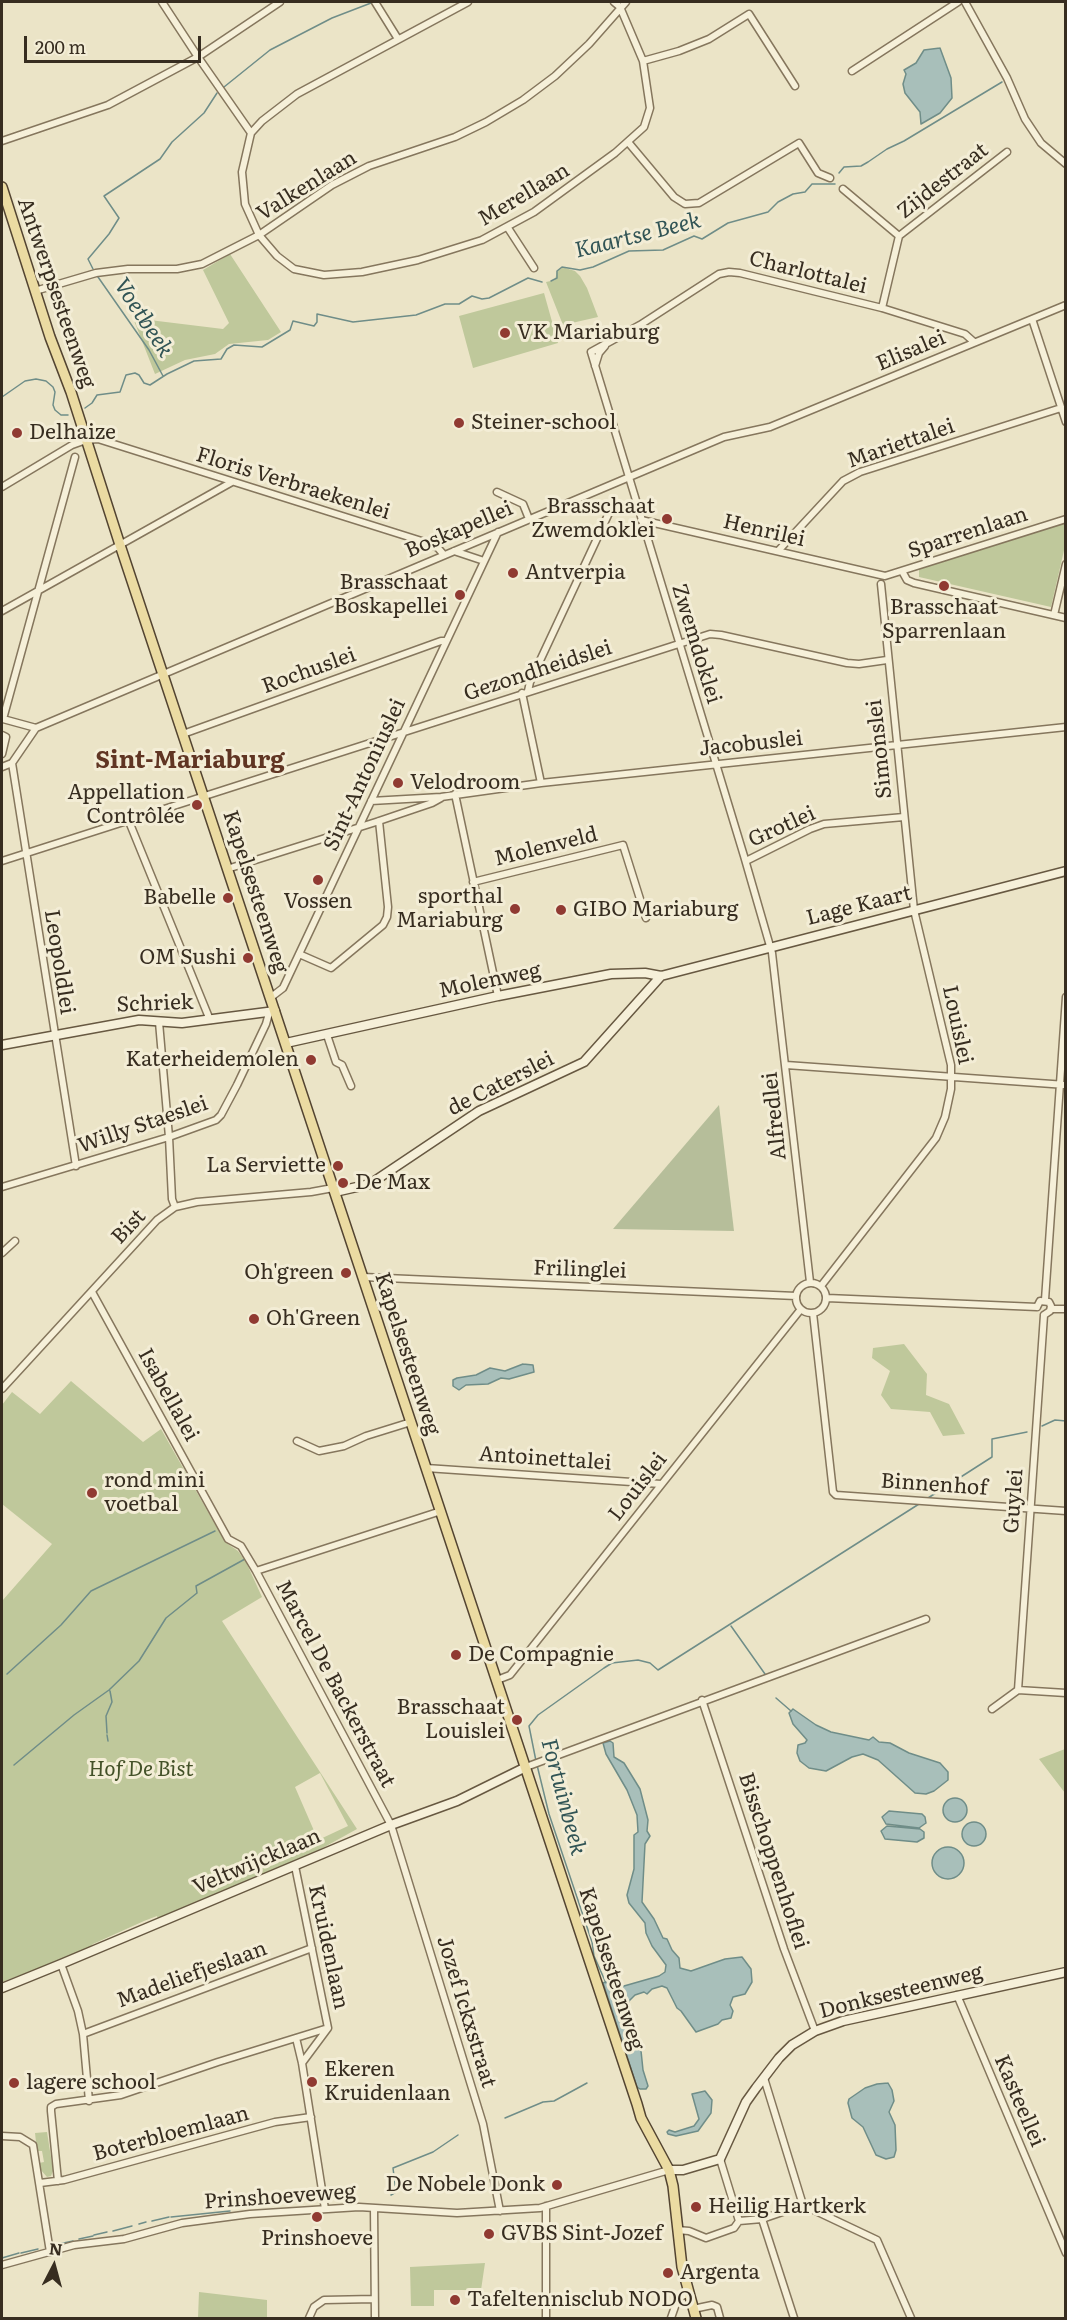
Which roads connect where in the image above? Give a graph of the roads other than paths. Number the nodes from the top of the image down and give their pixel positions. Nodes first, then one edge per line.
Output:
1 (162, 2) edge
2 (278, 2) edge
3 (375, 2) edge
4 (468, 2) edge
5 (614, 2) edge
6 (626, 2) edge
7 (958, 2) edge
8 (965, 2) edge
9 (620, 7) junction
10 (398, 39) junction
11 (198, 57) junction
12 (643, 61) junction
13 (852, 71) dead end
14 (795, 86) dead end
15 (251, 134) junction
16 (2, 141) edge
17 (628, 142) junction
18 (1007, 152) dead end
19 (1065, 164) edge
20 (830, 178) dead end
21 (2, 187) edge
22 (843, 189) dead end
23 (508, 228) junction
24 (259, 235) junction
25 (899, 236) junction
26 (534, 268) dead end
27 (35, 291) junction
28 (1065, 305) edge
29 (882, 308) junction
30 (1032, 319) junction
31 (974, 342) junction
32 (595, 366) joint
33 (1061, 408) junction
34 (77, 410) joint
35 (1065, 422) edge
36 (770, 428) joint
37 (86, 440) junction
38 (75, 457) dead end
39 (627, 477) junction
40 (232, 482) junction
41 (2, 487) edge
42 (497, 492) dead end
43 (609, 513) dead end
44 (529, 519) junction
45 (1065, 519) edge
46 (641, 520) junction
47 (498, 531) junction
48 (120, 545) junction
49 (453, 551) junction
50 (778, 551) junction
51 (444, 555) junction
52 (484, 561) junction
53 (1065, 564) edge
54 (903, 571) junction
55 (880, 575) joint
56 (881, 584) dead end
57 (39, 591) junction
58 (2, 611) edge
59 (1054, 615) junction
60 (1065, 618) edge
61 (446, 641) junction
62 (678, 643) junction
63 (887, 660) junction
64 (164, 674) junction
65 (525, 692) junction
66 (2, 719) edge
67 (1065, 727) edge
68 (36, 728) junction
69 (404, 731) junction
70 (183, 734) junction
71 (2, 735) edge
72 (897, 745) junction
73 (2, 754) edge
74 (12, 763) junction
75 (716, 764) junction
76 (2, 767) edge
77 (541, 783) junction
78 (455, 794) junction
79 (204, 796) junction
80 (441, 797) junction
81 (371, 801) junction
82 (904, 817) junction
83 (128, 819) junction
84 (379, 821) junction
85 (358, 828) junction
86 (25, 854) junction
87 (2, 861) edge
88 (746, 861) junction
89 (227, 869) junction
90 (1065, 871) edge
91 (473, 882) junction
92 (914, 910) junction
93 (646, 918) dead end
94 (770, 946) junction
95 (299, 954) junction
96 (661, 976) junction
97 (498, 996) junction
98 (1065, 997) edge
99 (270, 998) junction
100 (272, 1012) junction
101 (210, 1020) junction
102 (159, 1022) junction
103 (54, 1035) junction
104 (327, 1035) junction
105 (286, 1043) junction
106 (2, 1045) edge
107 (786, 1065) junction
108 (952, 1077) junction
109 (1062, 1085) edge
110 (351, 1086) dead end
111 (169, 1137) junction
112 (76, 1166) junction
113 (2, 1187) edge
114 (334, 1190) junction
115 (175, 1207) junction
116 (15, 1241) dead end
117 (2, 1253) edge
118 (363, 1277) junction
119 (810, 1282) junction
120 (821, 1286) junction
121 (92, 1292) junction
122 (796, 1296) junction
123 (827, 1298) junction
124 (1045, 1300) junction
125 (1037, 1307) junction
126 (801, 1309) junction
127 (1051, 1309) junction
128 (1065, 1309) edge
129 (813, 1313) junction
130 (1044, 1315) junction
131 (2, 1389) edge
132 (411, 1422) junction
133 (297, 1441) dead end
134 (426, 1468) junction
135 (661, 1484) junction
136 (1030, 1508) junction
137 (1065, 1510) edge
138 (441, 1511) junction
139 (256, 1571) junction
140 (926, 1619) dead end
141 (497, 1680) junction
142 (1018, 1690) junction
143 (1065, 1693) edge
144 (702, 1700) junction
145 (992, 1708) dead end
146 (526, 1767) junction
147 (391, 1825) junction
148 (295, 1866) junction
149 (312, 1948) junction
150 (61, 1965) junction
151 (1065, 1972) edge
152 (2, 1988) edge
153 (957, 1995) junction
154 (328, 2028) junction
155 (815, 2031) junction
156 (83, 2034) junction
157 (296, 2038) junction
158 (302, 2063) junction
159 (764, 2078) junction
160 (88, 2101) junction
161 (311, 2117) junction
162 (2, 2136) edge
163 (720, 2159) junction
164 (669, 2170) junction
165 (58, 2181) junction
166 (40, 2183) junction
167 (803, 2205) junction
168 (546, 2206) junction
169 (374, 2208) junction
170 (325, 2209) junction
171 (500, 2211) junction
172 (762, 2219) junction
173 (739, 2221) junction
174 (677, 2230) junction
175 (49, 2249) junction
176 (1065, 2253) edge
177 (2, 2265) edge
178 (689, 2293) junction
179 (374, 2299) junction
180 (694, 2314) edge
181 (309, 2319) edge
182 (375, 2319) edge
183 (546, 2319) edge
184 (671, 2319) edge
185 (720, 2319) edge
186 (794, 2319) edge
187 (911, 2319) edge

1 - 11 street
2 - 11 street
3 - 10 street
4 - 10 street
5 - 9 street
6 - 9 street, Valkenlaan
7 - 13 street
8 - 19 street
9 - 12 street, Merellaan
9 - 24 street, Valkenlaan
10 - 15 street
11 - 15 street
11 - 16 street
12 - 14 street
12 - 17 street, Merellaan
15 - 24 street, Merellaan
17 - 20 street
17 - 23 street, Merellaan
18 - 25 street, Zijdestraat
21 - 27 main road, Antwerpsesteenweg
22 - 25 street
23 - 24 street, Merellaan
23 - 26 street
24 - 27 street, Valkenlaan
25 - 29 street
27 - 34 main road, Antwerpsesteenweg
28 - 30 street, Elisalei
29 - 31 street, Charlottalei
29 - 32 street, Charlottalei
30 - 31 street, Elisalei
30 - 33 street
31 - 36 street, Elisalei
32 - 39 street, Zwemdoklei
33 - 35 street
33 - 50 street, Mariettalei
34 - 37 main road, Kapelsesteenweg
36 - 39 street, Boskapellei
37 - 40 street, Floris Verbraekenlei
37 - 41 street
37 - 48 main road, Kapelsesteenweg
38 - 57 street
39 - 44 street, Boskapellei
39 - 46 street, Zwemdoklei
40 - 48 street
40 - 51 street, Floris Verbraekenlei
42 - 44 street
43 - 65 street
44 - 47 street, Boskapellei
45 - 54 street, Sparrenlaan
46 - 50 street, Henrilei
46 - 62 street, Zwemdoklei
47 - 49 street, Boskapellei
47 - 52 street, Sint-Antoniuslei
48 - 57 street
48 - 64 main road, Kapelsesteenweg
49 - 51 street, Boskapellei
49 - 52 street
50 - 55 street, Henrilei
51 - 64 street, Boskapellei
52 - 61 street, Sint-Antoniuslei
53 - 59 street
54 - 55 street, Sparrenlaan
54 - 59 street
56 - 63 street, Simonslei
57 - 58 street
57 - 66 street
59 - 60 street
61 - 69 street, Sint-Antoniuslei
61 - 70 street, Rochuslei
62 - 63 street, Gezondheidslei
62 - 65 street, Gezondheidslei
62 - 75 street, Zwemdoklei
63 - 72 street, Simonslei
64 - 68 street, Boskapellei
64 - 70 main road, Kapelsesteenweg
65 - 69 street, Gezondheidslei
65 - 77 street
66 - 68 street
67 - 72 street, Jacobuslei
68 - 74 street
69 - 79 street, Gezondheidslei
69 - 81 street, Sint-Antoniuslei
70 - 79 main road, Kapelsesteenweg
71 - 73 street
72 - 75 street, Jacobuslei
72 - 82 street, Simonslei
74 - 76 street
74 - 86 street, Leopoldlei
75 - 77 street, Jacobuslei
75 - 88 street, Zwemdoklei
77 - 78 street, Jacobuslei
78 - 80 street, Jacobuslei
78 - 91 street
79 - 83 street, Gezondheidslei
79 - 89 main road, Kapelsesteenweg
80 - 81 street, Jacobuslei
80 - 84 street, Jacobuslei
81 - 85 street, Sint-Antoniuslei
82 - 88 street, Grotlei
82 - 92 street, Simonslei
83 - 86 street, Gezondheidslei
83 - 101 street
84 - 85 street, Jacobuslei
84 - 95 street
85 - 89 street, Jacobuslei
85 - 95 street, Sint-Antoniuslei
86 - 87 street, Gezondheidslei
86 - 103 street, Leopoldlei
88 - 94 street, Zwemdoklei
89 - 99 main road, Kapelsesteenweg
90 - 92 street, Lage Kaart
91 - 93 street, Molenveld
91 - 97 street
92 - 94 street, Lage Kaart
92 - 108 street, Louislei
94 - 96 street, Lage Kaart
94 - 107 street, Alfredlei
95 - 99 street, Sint-Antoniuslei
96 - 97 street, Molenweg
96 - 114 street, de Caterslei
97 - 104 street, Molenweg
98 - 109 street
99 - 100 main road, Kapelsesteenweg
100 - 101 street, Schriek
100 - 105 main road, Kapelsesteenweg
100 - 111 street, Willy Staeslei
101 - 102 street, Schriek
102 - 103 street, Schriek
102 - 111 street
103 - 106 street, Schriek
103 - 112 street, Leopoldlei
104 - 105 street, Molenweg
104 - 110 street
105 - 114 main road, Kapelsesteenweg
107 - 108 street
107 - 119 street, Alfredlei
108 - 109 street
108 - 120 street, Louislei
109 - 124 street
111 - 112 street, Willy Staeslei
111 - 115 street
112 - 113 street, Willy Staeslei
114 - 115 street, Bist
114 - 118 main road, Kapelsesteenweg
115 - 121 street, Bist
116 - 117 street
118 - 122 street, Frilinglei
118 - 132 main road, Kapelsesteenweg
119 - 120 street
119 - 122 street
120 - 123 street
121 - 131 street, Bist
121 - 139 street, Isabellalei
122 - 126 street
123 - 125 street
123 - 129 street
124 - 125 street
124 - 127 street
125 - 130 street
126 - 129 street
126 - 135 street, Louislei
127 - 128 street
127 - 130 street
129 - 136 street, Binnenhof
130 - 136 street, Guylei
132 - 133 street
132 - 134 main road, Kapelsesteenweg
134 - 135 street, Antoinettalei
134 - 138 main road, Kapelsesteenweg
135 - 141 street, Louislei
136 - 137 street, Binnenhof
136 - 142 street, Guylei
138 - 139 street, Marcel De Backerstraat
138 - 141 main road, Kapelsesteenweg
139 - 147 street, Marcel De Backerstraat
140 - 144 street
141 - 146 main road, Kapelsesteenweg
142 - 143 street
142 - 145 street
144 - 146 street
144 - 155 street, Bisschoppenhoflei
146 - 147 street, Veltwijcklaan
146 - 164 main road, Kapelsesteenweg
147 - 148 street, Veltwijcklaan
147 - 171 street, Jozef Ickxstraat
148 - 149 street, Kruidenlaan
148 - 150 street, Veltwijcklaan
149 - 154 street, Kruidenlaan
149 - 156 street, Madeliefjeslaan
150 - 152 street, Veltwijcklaan
150 - 156 street
151 - 153 street, Donksesteenweg
153 - 155 street, Donksesteenweg
153 - 176 street, Kasteellei
154 - 157 street
154 - 158 street, Kruidenlaan
155 - 159 street, Donksesteenweg
156 - 160 street
157 - 158 street
157 - 160 street
158 - 161 street
159 - 163 street, Donksesteenweg
159 - 167 street
160 - 165 street
161 - 165 street, Boterbloemlaan
161 - 170 street
162 - 166 street
163 - 164 street
163 - 173 street
164 - 168 street, Prinshoeveweg
164 - 174 main road, Kapelsesteenweg
165 - 166 street, Boterbloemlaan
166 - 175 street
167 - 172 street
167 - 187 street
168 - 171 street, Prinshoeveweg
168 - 183 street
169 - 170 street, Prinshoeveweg
169 - 171 street, Prinshoeveweg
169 - 179 street
170 - 175 street, Prinshoeveweg
172 - 173 street
172 - 186 street
173 - 174 street
174 - 178 main road, Kapelsesteenweg
175 - 177 street, Prinshoeveweg
178 - 180 main road, Kapelsesteenweg
178 - 184 street
179 - 181 street
179 - 182 street
180 - 185 street, Kapelsesteenweg

